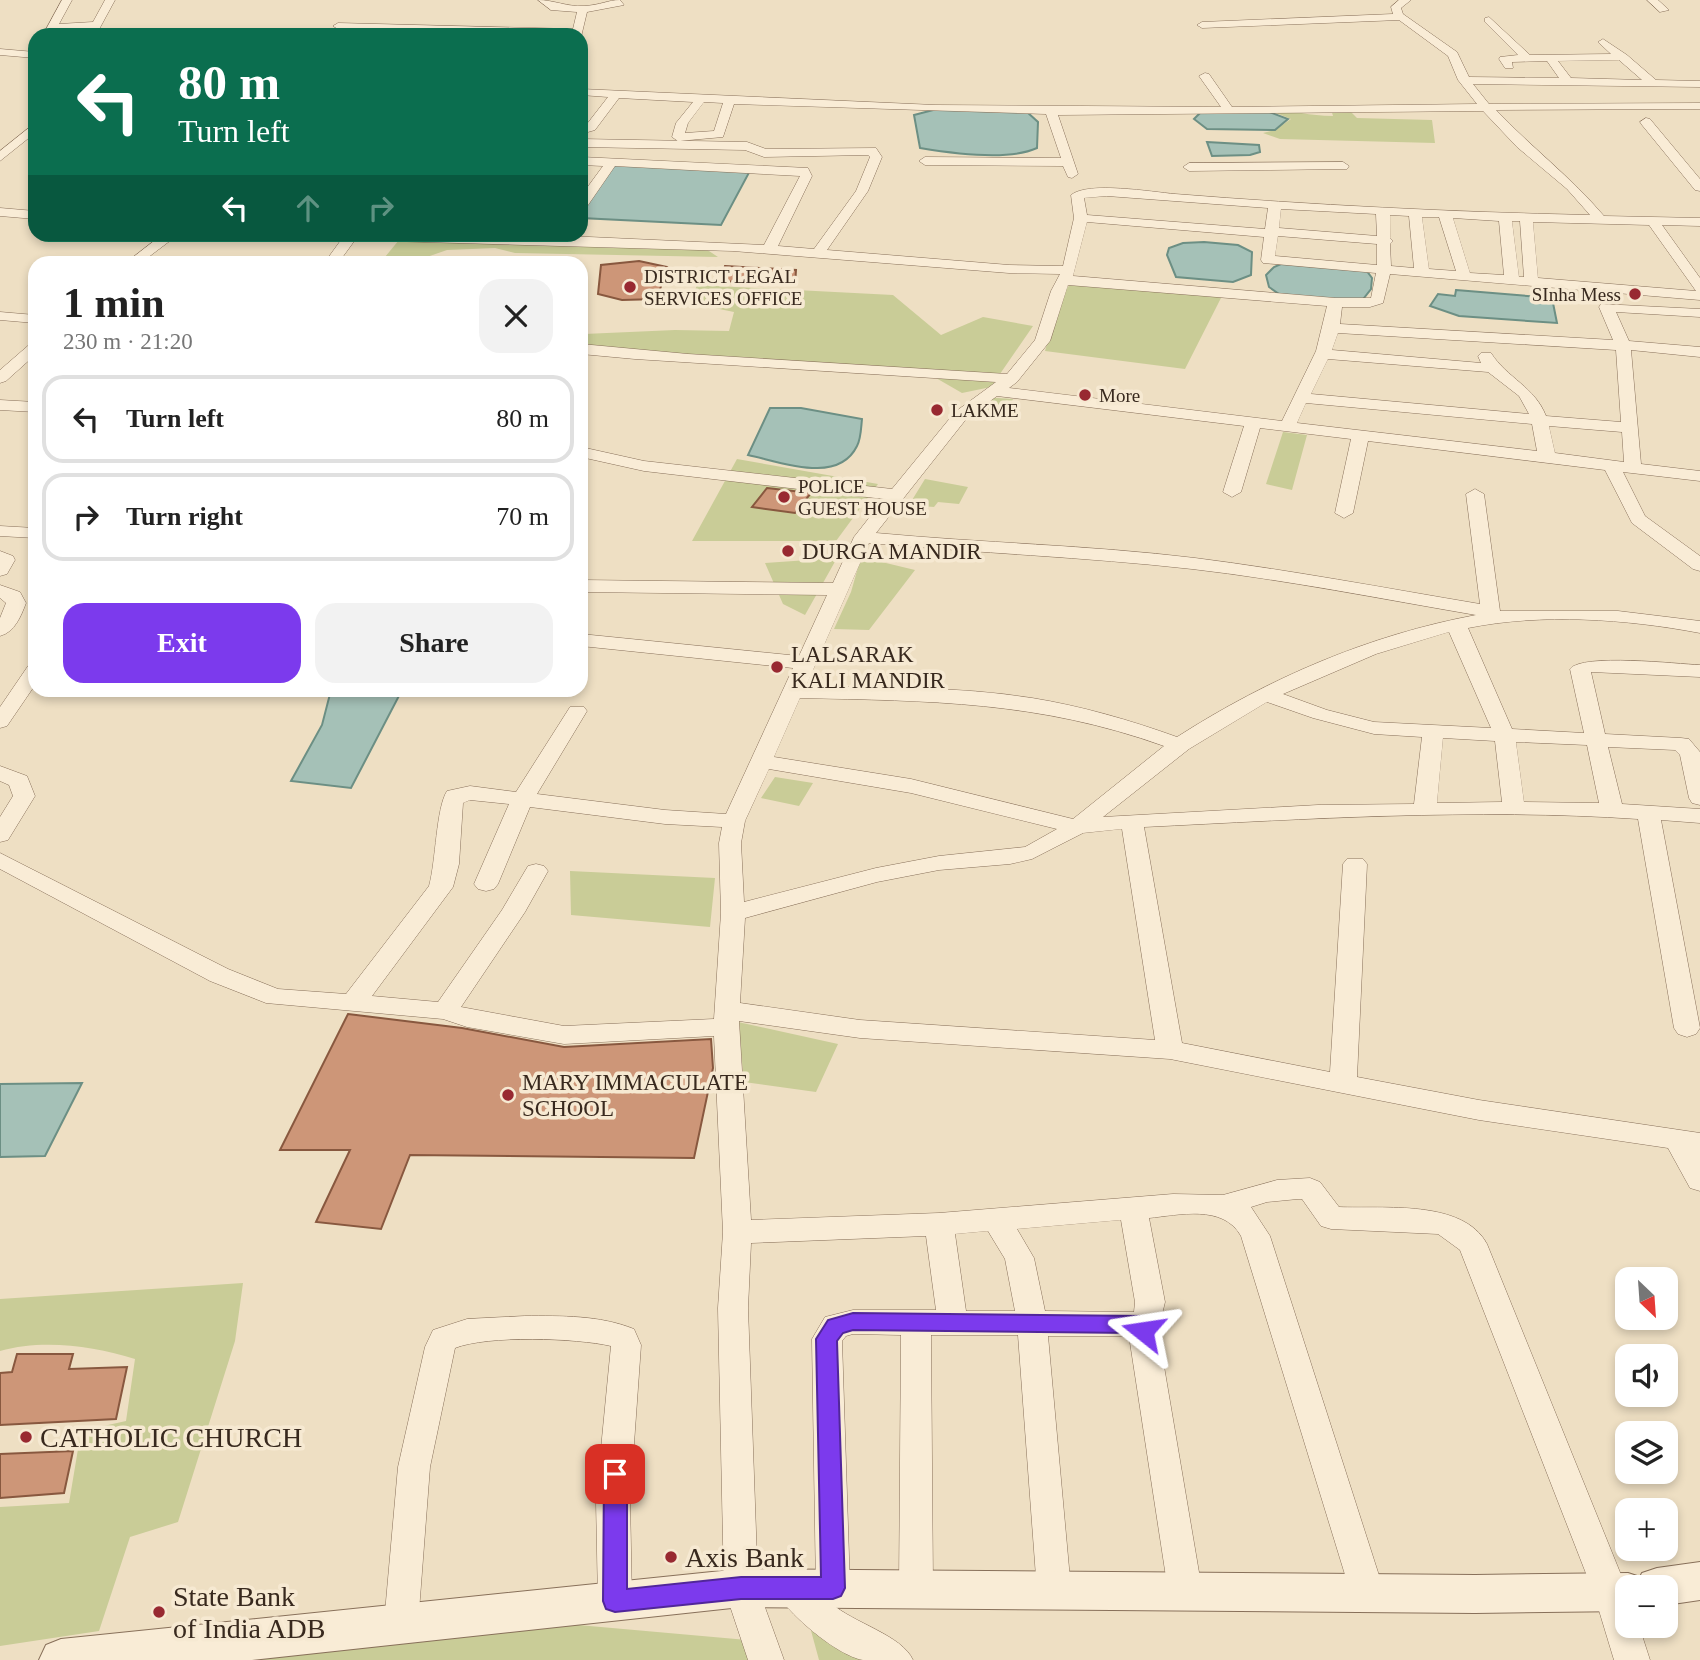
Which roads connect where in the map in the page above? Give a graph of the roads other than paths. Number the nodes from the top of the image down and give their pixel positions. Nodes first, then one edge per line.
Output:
1 (67, 0) edge
2 (110, 0) edge
3 (543, 0) edge
4 (614, 0) edge
5 (1406, 0) edge
6 (1652, 0) edge
7 (583, 9) junction
8 (1664, 10) dead end
9 (1400, 17) junction
10 (1489, 20) dead end
11 (1202, 25) dead end
12 (338, 26) dead end
13 (52, 28) edge
14 (94, 28) edge
15 (398, 28) edge
16 (578, 28) edge
17 (1419, 30) junction
18 (1393, 31) dead end
19 (1603, 41) dead end
20 (0, 52) edge
21 (28, 54) edge
22 (1623, 57) junction
23 (1527, 58) junction
24 (1547, 58) junction
25 (1509, 66) dead end
26 (1205, 76) dead end
27 (1464, 80) junction
28 (1567, 81) junction
29 (1652, 83) junction
30 (1700, 84) edge
31 (588, 92) edge
32 (616, 94) junction
33 (700, 100) junction
34 (729, 102) junction
35 (1486, 105) junction
36 (1678, 106) junction
37 (1700, 106) edge
38 (1228, 109) junction
39 (1051, 111) junction
40 (1646, 122) dead end
41 (588, 128) edge
42 (28, 134) edge
43 (603, 142) junction
44 (588, 143) edge
45 (0, 145) edge
46 (14, 145) junction
47 (28, 146) edge
48 (588, 154) edge
49 (1264, 155) dead end
50 (0, 157) edge
51 (588, 160) edge
52 (925, 161) dead end
53 (612, 162) junction
54 (1069, 162) junction
55 (1343, 166) dead end
56 (1189, 167) dead end
57 (1685, 171) junction
58 (1700, 172) edge
59 (1272, 173) junction
60 (1700, 187) edge
61 (1077, 191) junction
62 (588, 195) edge
63 (1281, 202) junction
64 (1331, 208) junction
65 (1383, 211) junction
66 (0, 212) edge
67 (1415, 212) junction
68 (28, 214) edge
69 (1445, 214) junction
70 (1505, 217) junction
71 (1525, 217) junction
72 (1081, 218) junction
73 (1599, 218) junction
74 (1652, 220) junction
75 (1694, 221) edge
76 (1273, 233) junction
77 (1328, 236) junction
78 (1700, 236) edge
79 (588, 239) edge
80 (1386, 241) junction
81 (162, 242) edge
82 (769, 250) junction
83 (818, 254) junction
84 (142, 256) edge
85 (1328, 264) junction
86 (1384, 269) junction
87 (1422, 272) junction
88 (1464, 276) junction
89 (1264, 278) junction
90 (1512, 279) junction
91 (1063, 280) junction
92 (1531, 281) junction
93 (1700, 288) edge
94 (1700, 296) edge
95 (1335, 302) junction
96 (1700, 313) edge
97 (0, 317) edge
98 (28, 319) edge
99 (1334, 328) junction
100 (1478, 336) junction
101 (1623, 345) junction
102 (588, 350) edge
103 (1700, 352) edge
104 (28, 353) edge
105 (1324, 354) junction
106 (1491, 368) junction
107 (0, 377) edge
108 (1003, 385) junction
109 (1299, 398) junction
110 (0, 405) edge
111 (28, 407) edge
112 (1538, 421) junction
113 (1254, 422) junction
114 (1287, 428) junction
115 (1628, 428) junction
116 (1360, 437) junction
117 (588, 454) edge
118 (1547, 456) junction
119 (1611, 464) junction
120 (1633, 467) junction
121 (1700, 475) edge
122 (1232, 492) dead end
123 (1475, 494) dead end
124 (896, 495) junction
125 (1345, 513) dead end
126 (0, 531) edge
127 (28, 533) edge
128 (863, 537) junction
129 (0, 557) edge
130 (1700, 565) edge
131 (0, 569) edge
132 (588, 586) edge
133 (839, 589) junction
134 (0, 592) edge
135 (1491, 614) junction
136 (1456, 624) junction
137 (1700, 627) edge
138 (0, 630) edge
139 (588, 641) edge
140 (806, 663) junction
141 (1700, 671) edge
142 (28, 680) edge
143 (792, 692) junction
144 (1267, 695) junction
145 (577, 711) dead end
146 (3, 714) edge
147 (1433, 733) junction
148 (1505, 736) junction
149 (1597, 740) junction
150 (1180, 745) junction
151 (760, 761) junction
152 (0, 773) edge
153 (1700, 798) edge
154 (523, 800) junction
155 (1514, 808) junction
156 (1425, 810) junction
157 (1612, 810) junction
158 (1648, 811) junction
159 (1700, 816) edge
160 (734, 821) junction
161 (1132, 821) junction
162 (1077, 827) junction
163 (0, 835) edge
164 (0, 860) edge
165 (1355, 864) dead end
166 (536, 871) dead end
167 (486, 884) dead end
168 (733, 913) junction
169 (354, 1002) junction
170 (445, 1012) junction
171 (726, 1019) junction
172 (1688, 1028) dead end
173 (1170, 1049) junction
174 (1343, 1084) junction
175 (1689, 1141) edge
176 (1700, 1181) edge
177 (1227, 1206) junction
178 (1133, 1208) junction
179 (996, 1219) junction
180 (939, 1224) junction
181 (737, 1232) junction
182 (1032, 1322) junction
183 (916, 1323) junction
184 (953, 1323) junction
185 (1144, 1324) junction
186 (1700, 1581) edge
187 (1615, 1584) edge
188 (1678, 1584) edge
189 (741, 1588) junction
190 (792, 1588) junction
191 (833, 1588) junction
192 (916, 1589) junction
193 (1054, 1590) junction
194 (1185, 1590) junction
195 (1367, 1591) junction
196 (1615, 1593) edge
197 (615, 1601) junction
198 (401, 1623) junction
199 (1628, 1638) edge
200 (61, 1660) edge
201 (766, 1660) edge
202 (895, 1660) edge
203 (1632, 1660) edge

1 - 13 street
2 - 14 street
3 - 7 street
4 - 7 street
5 - 9 street
6 - 8 street
7 - 16 street
9 - 11 street
9 - 17 street
10 - 23 street
12 - 15 street
17 - 18 street
17 - 27 street
19 - 22 street
20 - 21 street
22 - 24 street
22 - 29 street
23 - 24 street
23 - 25 street
24 - 28 street
26 - 38 street
27 - 28 street
27 - 35 street
28 - 29 street
29 - 30 street
29 - 36 street
31 - 32 street
32 - 33 street
32 - 41 street
33 - 34 street
33 - 34 street
34 - 39 street
35 - 36 street
35 - 38 street
35 - 73 street
36 - 37 street
38 - 39 street
39 - 54 street
40 - 57 street
42 - 46 street
43 - 44 street
43 - 48 street
43 - 83 street
45 - 46 street
46 - 47 street
46 - 50 street
49 - 59 street
51 - 53 street
52 - 54 street
53 - 62 street
53 - 82 street
54 - 61 street
55 - 59 street
56 - 59 street
57 - 58 street
57 - 60 street
61 - 63 street
61 - 72 street
63 - 64 street
63 - 76 street
64 - 65 street
64 - 77 street
65 - 67 street
65 - 80 street
66 - 68 street
67 - 69 street
67 - 87 street
69 - 70 street
69 - 88 street
70 - 71 street
70 - 90 street
71 - 73 street
71 - 92 street
72 - 76 street
72 - 91 street
73 - 74 street
74 - 75 street
74 - 93 street
75 - 78 street
76 - 77 street
76 - 89 street
77 - 80 street
77 - 85 street
79 - 82 street
80 - 86 street
81 - 84 street
82 - 83 street
83 - 91 street
85 - 86 street
85 - 89 street
86 - 87 street
86 - 95 street
87 - 88 street
88 - 90 street
89 - 91 street
89 - 95 street
90 - 92 street
91 - 108 street
92 - 94 street
95 - 99 street
96 - 101 street
97 - 98 street
99 - 100 street
99 - 105 street
100 - 101 street
100 - 106 street
101 - 103 street
101 - 115 street
102 - 108 street
104 - 107 street
105 - 106 street
105 - 109 street
106 - 112 street
108 - 113 street
108 - 124 street
109 - 112 street
109 - 114 street
110 - 111 street
112 - 115 street
112 - 118 street
113 - 114 street
113 - 122 street
114 - 116 street
115 - 120 street
116 - 118 street
116 - 125 street
117 - 124 street
118 - 119 street
119 - 120 street
119 - 130 street
120 - 121 street
123 - 135 street
124 - 128 street
126 - 127 street
128 - 133 street
128 - 135 street
129 - 131 street
132 - 133 street
133 - 140 street
134 - 138 street
135 - 136 street
135 - 137 street
136 - 144 street
136 - 148 street
139 - 140 street
140 - 143 street
141 - 149 street
142 - 146 street
143 - 150 street
143 - 151 street
144 - 147 street
144 - 150 street
145 - 154 street
147 - 148 street
147 - 156 street
148 - 149 street
148 - 155 street
149 - 153 street
149 - 157 street
150 - 162 street
151 - 160 street
151 - 162 street
152 - 163 street
154 - 160 street
154 - 167 street
154 - 169 street
155 - 156 street
155 - 157 street
156 - 161 street
157 - 158 street
158 - 159 street
158 - 172 street
160 - 168 street
161 - 162 street
161 - 173 street
162 - 168 street
164 - 169 street
165 - 174 street
166 - 170 street
168 - 171 street
169 - 170 street
170 - 171 street
171 - 173 street
171 - 181 street
173 - 174 street
174 - 175 street
175 - 176 street
177 - 178 street
177 - 187 street
177 - 195 street
178 - 179 street
178 - 185 street
179 - 180 street
179 - 182 street
180 - 181 street
180 - 184 street
181 - 189 street
182 - 184 street
182 - 185 street
182 - 193 street
183 - 184 street
183 - 191 street
183 - 192 street
185 - 194 street
186 - 188 street
189 - 190 street
189 - 197 street
189 - 201 street
190 - 191 street
190 - 202 street
191 - 192 street
192 - 193 street
193 - 194 street
194 - 195 street
195 - 196 street
197 - 198 street
197 - 198 street
198 - 200 street
199 - 203 street

